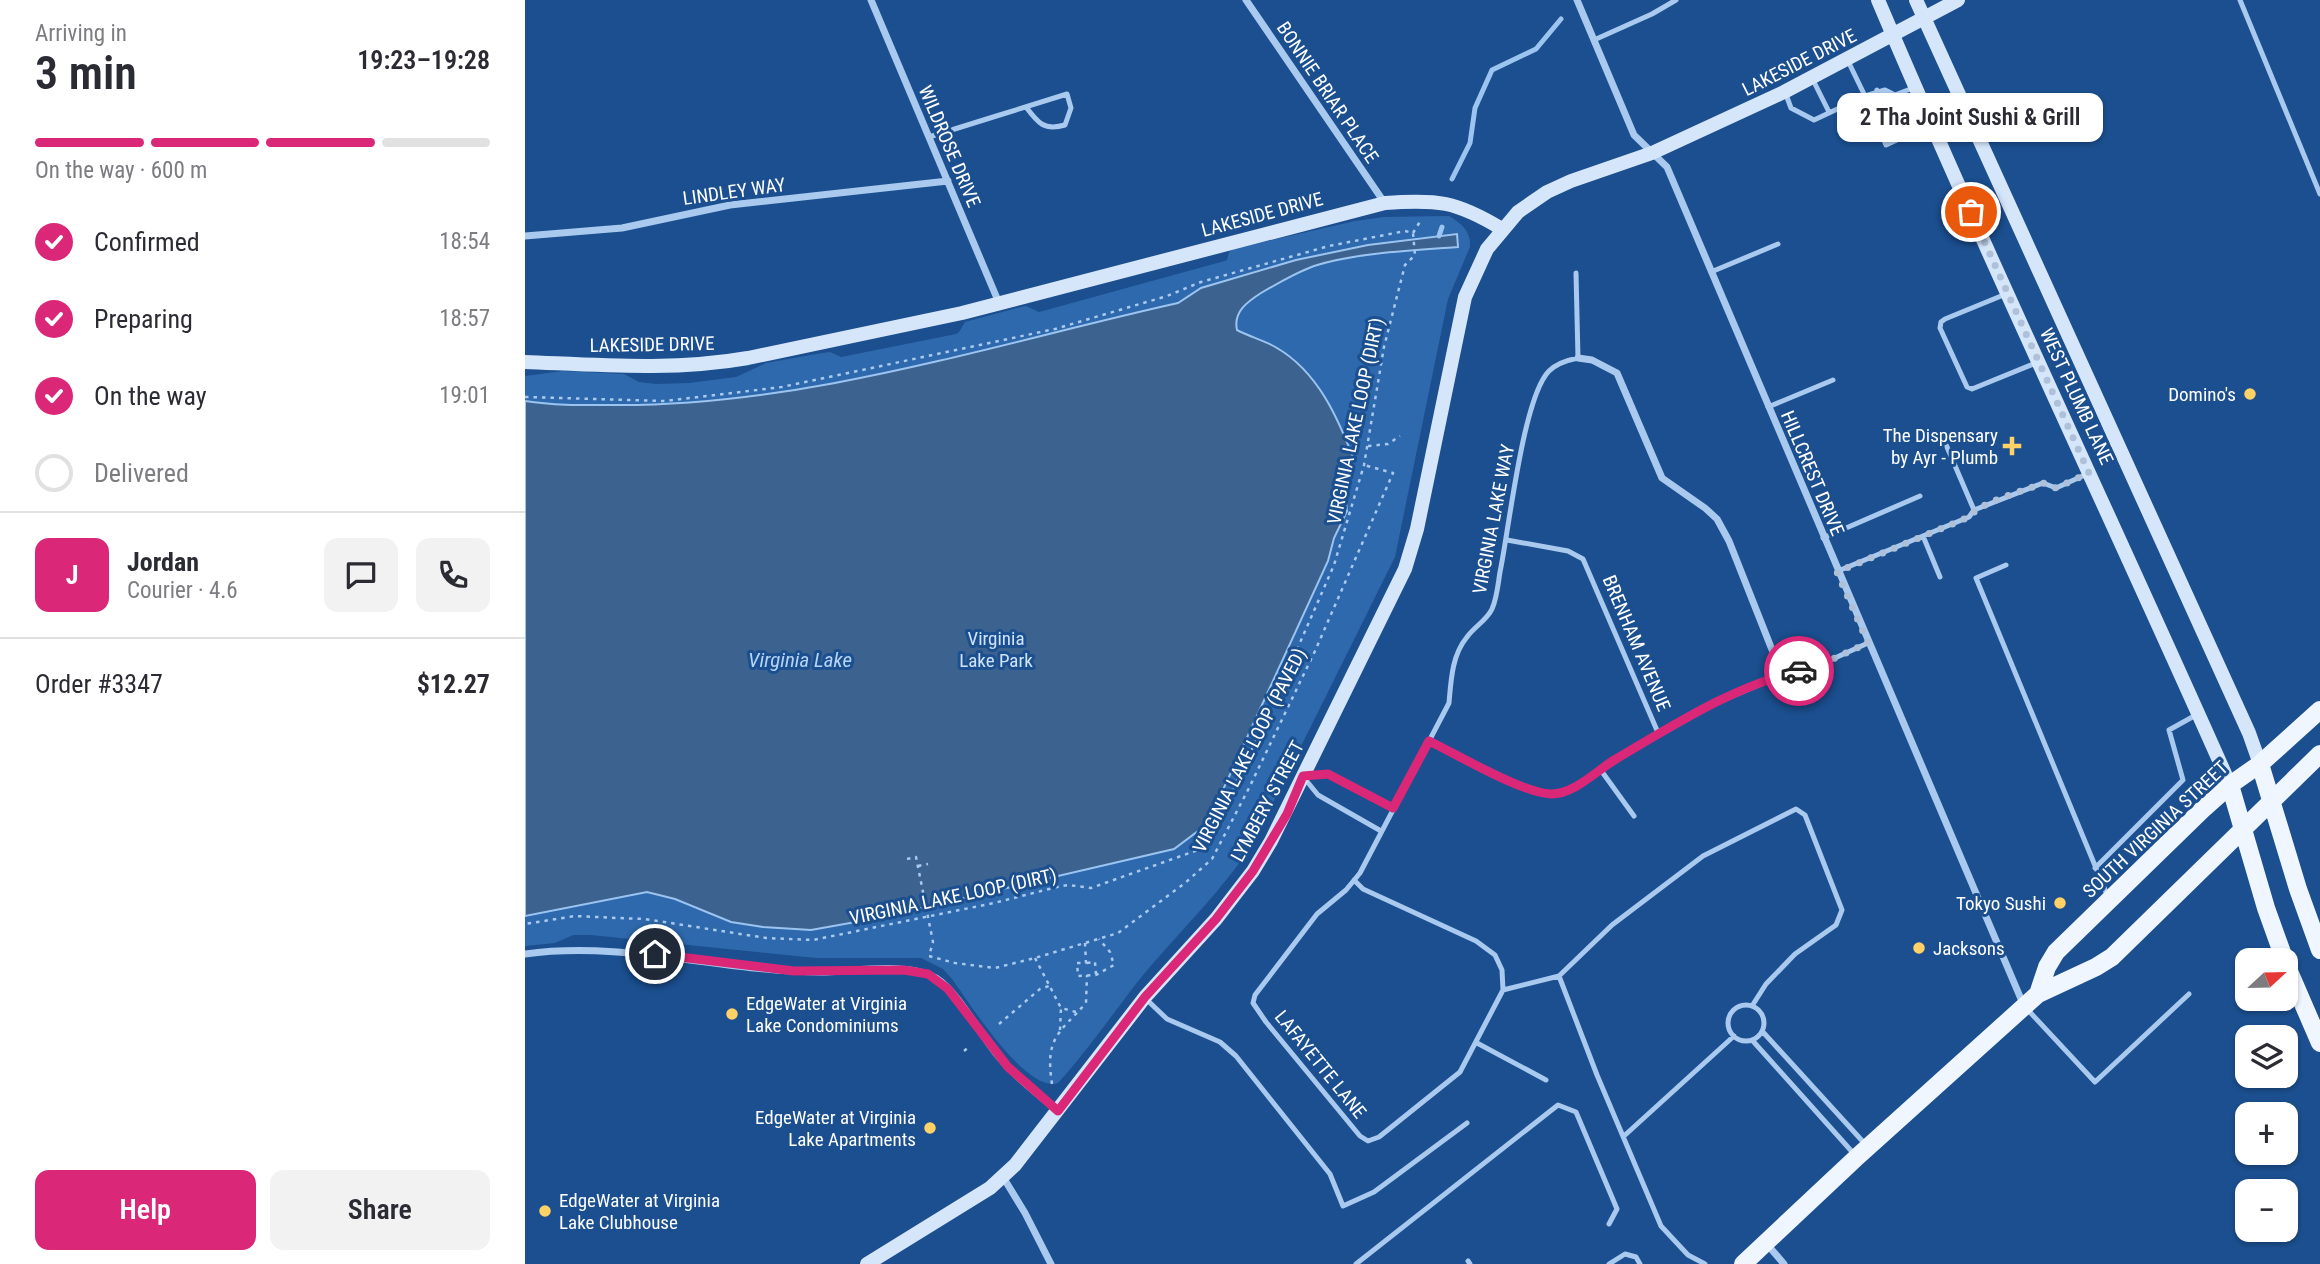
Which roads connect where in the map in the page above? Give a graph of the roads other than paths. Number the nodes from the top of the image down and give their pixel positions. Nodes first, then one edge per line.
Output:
1 (871, 0) edge
2 (1246, 0) edge
3 (1577, 0) edge
4 (1676, 0) edge
5 (1878, 0) edge
6 (1916, 0) edge
7 (1958, 0) edge
8 (2240, 0) edge
9 (1924, 18) junction
10 (1893, 35) junction
11 (1594, 40) junction
12 (1847, 59) junction
13 (1812, 78) junction
14 (1916, 87) junction
15 (1877, 90) junction
16 (1784, 92) junction
17 (1899, 94) junction
18 (1865, 96) junction
19 (1026, 107) junction
20 (1886, 109) dead end
21 (1829, 112) junction
22 (1873, 115) dead end
23 (1932, 124) junction
24 (1893, 125) dead end
25 (1880, 131) dead end
26 (1916, 131) junction
27 (929, 137) junction
28 (1899, 139) junction
29 (1652, 153) junction
30 (948, 181) junction
31 (2320, 194) edge
32 (1385, 203) junction
33 (1502, 229) junction
34 (525, 236) edge
35 (1778, 244) dead end
36 (1711, 272) junction
37 (1576, 273) dead end
38 (2007, 294) junction
39 (999, 304) junction
40 (1578, 358) junction
41 (525, 362) edge
42 (2038, 362) junction
43 (1833, 380) dead end
44 (1768, 407) junction
45 (1944, 440) dead end
46 (2089, 473) junction
47 (1920, 496) dead end
48 (1974, 510) junction
49 (1923, 536) junction
50 (1823, 538) junction
51 (1507, 540) junction
52 (2006, 565) dead end
53 (1837, 572) junction
54 (1940, 577) dead end
55 (1868, 643) junction
56 (1782, 675) junction
57 (2320, 710) edge
58 (2198, 714) junction
59 (1659, 735) junction
60 (1429, 741) junction
61 (2320, 754) edge
62 (2260, 764) junction
63 (1600, 769) junction
64 (1303, 776) junction
65 (2230, 785) junction
66 (2272, 802) junction
67 (1393, 808) junction
68 (1634, 816) dead end
69 (2243, 830) junction
70 (1381, 831) junction
71 (2095, 868) junction
72 (1355, 880) junction
73 (2109, 900) junction
74 (2280, 948) edge
75 (2320, 950) edge
76 (525, 954) edge
77 (1559, 976) junction
78 (1503, 990) junction
79 (2298, 991) edge
80 (2038, 994) junction
81 (2189, 994) dead end
82 (1145, 997) junction
83 (1253, 1003) joint
84 (1752, 1006) junction
85 (2024, 1006) junction
86 (1762, 1031) junction
87 (1734, 1036) junction
88 (1752, 1040) junction
89 (1477, 1043) junction
90 (2320, 1043) edge
91 (1546, 1080) dead end
92 (1058, 1111) junction
93 (1467, 1123) dead end
94 (1624, 1136) junction
95 (1863, 1152) junction
96 (1003, 1177) junction
97 (1609, 1224) dead end
98 (1765, 1243) junction
99 (867, 1264) edge
100 (1051, 1264) edge
101 (1356, 1264) edge
102 (1609, 1264) edge
103 (1640, 1264) edge
104 (1705, 1264) edge
105 (1743, 1264) edge
106 (1783, 1264) edge

1 - 27 street, WILDROSE DRIVE
2 - 32 street, BONNIE BRIAR PLACE
3 - 11 street, HILLCREST DRIVE
4 - 11 lane
5 - 10 street, WEST PLUMB LANE
6 - 9 street, WEST PLUMB LANE
7 - 9 street, LAKESIDE DRIVE
8 - 31 lane
9 - 10 street, LAKESIDE DRIVE
9 - 62 street, WEST PLUMB LANE
10 - 12 street, LAKESIDE DRIVE
10 - 14 street, WEST PLUMB LANE
11 - 29 street, HILLCREST DRIVE
12 - 13 street, LAKESIDE DRIVE
12 - 18 lane
13 - 16 street, LAKESIDE DRIVE
13 - 21 lane
14 - 17 lane
14 - 23 street, WEST PLUMB LANE
15 - 17 lane
15 - 18 lane
15 - 20 lane
16 - 21 lane
16 - 29 street, LAKESIDE DRIVE
17 - 26 lane
18 - 21 lane
18 - 22 lane
19 - 19 lane
19 - 27 lane
23 - 26 lane
23 - 38 street, WEST PLUMB LANE
24 - 28 lane
25 - 28 lane
26 - 28 lane
27 - 30 street, WILDROSE DRIVE
29 - 33 street, LAKESIDE DRIVE
29 - 36 street, HILLCREST DRIVE
30 - 34 street, LINDLEY WAY
30 - 39 street, WILDROSE DRIVE
32 - 33 street, LAKESIDE DRIVE
32 - 39 street, LAKESIDE DRIVE
33 - 64 street, LYMBERY STREET
35 - 36 lane
36 - 44 street, HILLCREST DRIVE
37 - 40 lane
38 - 42 street, WEST PLUMB LANE
38 - 42 lane
39 - 41 street, LAKESIDE DRIVE
40 - 51 lane, VIRGINIA LAKE WAY
40 - 56 street
42 - 46 street, WEST PLUMB LANE
43 - 44 lane
44 - 50 street, HILLCREST DRIVE
45 - 48 lane
46 - 48 lane
46 - 58 street, WEST PLUMB LANE
47 - 50 lane
48 - 49 lane
49 - 53 lane
49 - 54 lane
50 - 53 street, HILLCREST DRIVE
51 - 59 lane, BRENHAM AVENUE
51 - 60 lane, VIRGINIA LAKE WAY
52 - 71 lane
53 - 55 street, HILLCREST DRIVE
55 - 56 lane
55 - 85 street, HILLCREST DRIVE
56 - 59 lane
57 - 62 main road, SOUTH VIRGINIA STREET
58 - 65 street, WEST PLUMB LANE
58 - 71 lane
59 - 63 lane
60 - 63 lane
60 - 67 lane, VIRGINIA LAKE WAY
61 - 66 main road, SOUTH VIRGINIA STREET
62 - 65 main road, SOUTH VIRGINIA STREET
62 - 66 main road, WEST PLUMB LANE
63 - 68 lane
64 - 67 lane
64 - 70 lane
64 - 82 street, LYMBERY STREET
65 - 69 main road, WEST PLUMB LANE
65 - 73 main road, SOUTH VIRGINIA STREET
66 - 69 main road, SOUTH VIRGINIA STREET
66 - 75 main road, WEST PLUMB LANE
67 - 70 lane, VIRGINIA LAKE WAY
69 - 74 main road, WEST PLUMB LANE
69 - 80 main road, SOUTH VIRGINIA STREET
70 - 72 lane, VIRGINIA LAKE WAY
71 - 73 lane
72 - 78 lane
72 - 83 lane, VIRGINIA LAKE WAY
73 - 80 main road, SOUTH VIRGINIA STREET
76 - 92 street
77 - 78 lane
77 - 84 lane
77 - 94 lane
78 - 89 lane
79 - 90 main road, WEST PLUMB LANE
80 - 85 main road, SOUTH VIRGINIA STREET
81 - 85 lane
82 - 92 street, LYMBERY STREET
82 - 93 lane
83 - 89 lane, LAFAYETTE LANE
84 - 86 lane
84 - 87 lane
85 - 95 main road, SOUTH VIRGINIA STREET
86 - 88 lane
86 - 95 lane
87 - 88 lane
87 - 94 lane
88 - 95 lane
89 - 91 lane
92 - 96 street, LYMBERY STREET
94 - 104 lane
95 - 98 main road, SOUTH VIRGINIA STREET
96 - 99 street, LYMBERY STREET
96 - 100 street
97 - 101 lane
98 - 105 main road, SOUTH VIRGINIA STREET
98 - 106 street
102 - 103 lane

